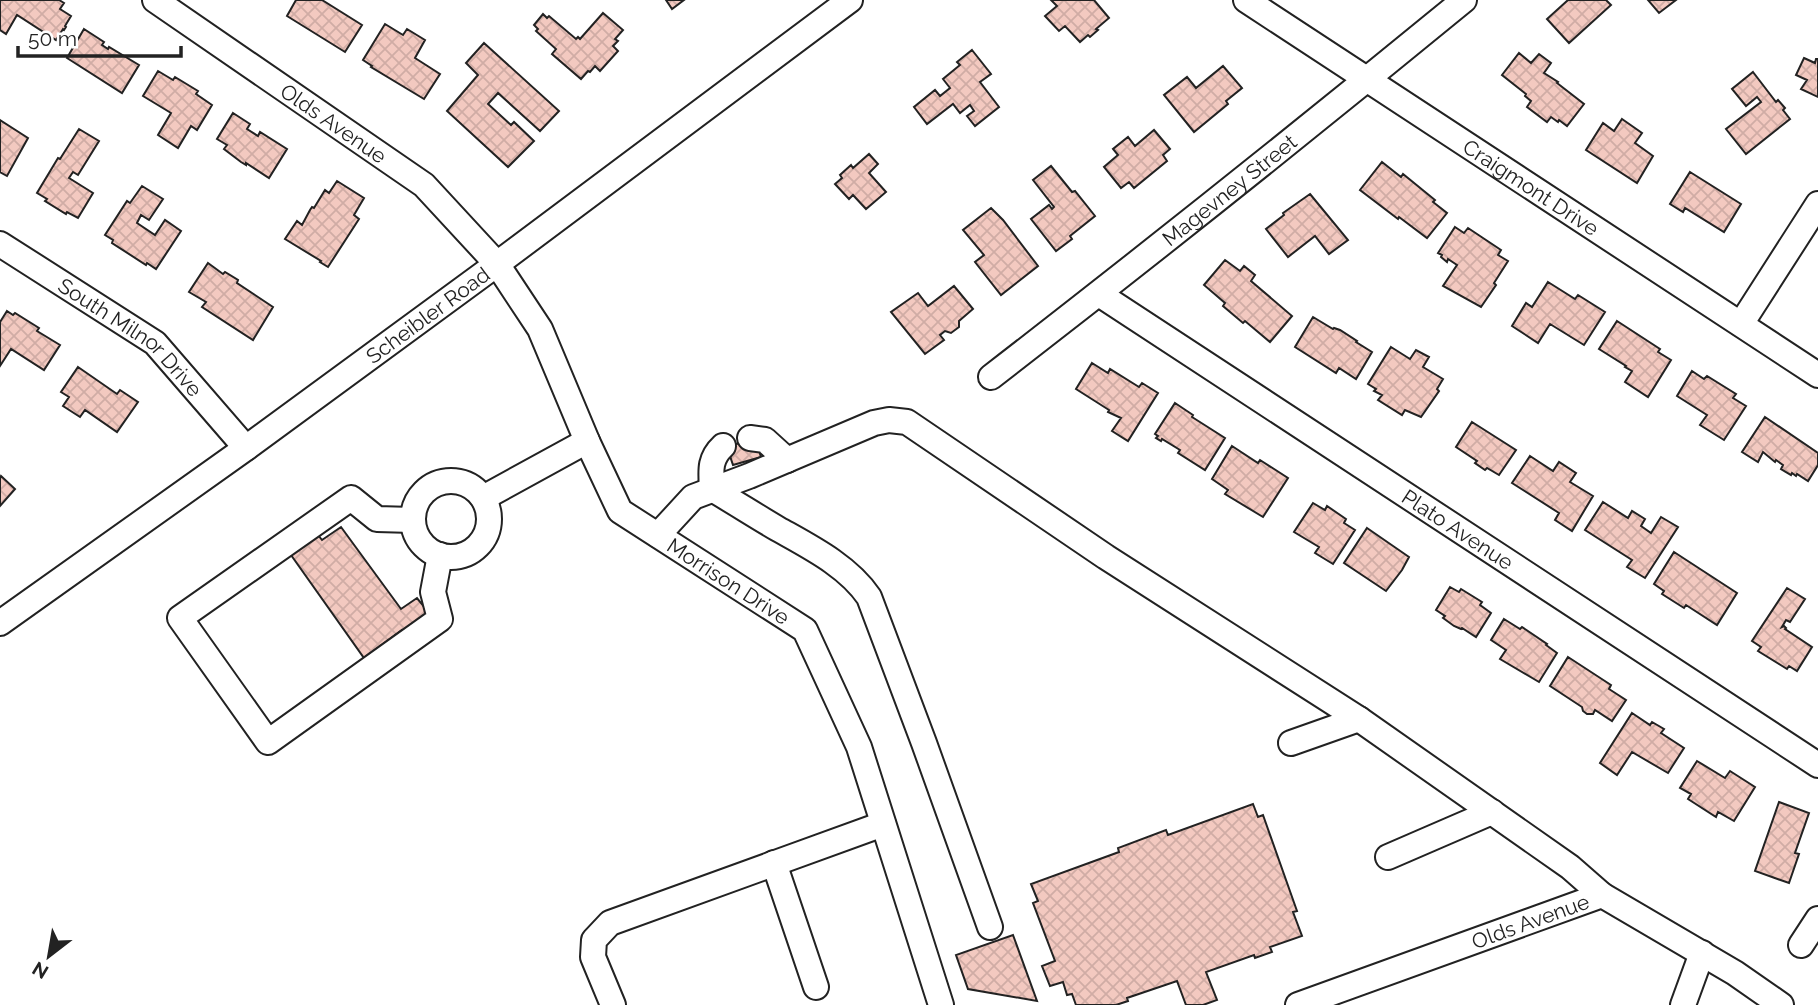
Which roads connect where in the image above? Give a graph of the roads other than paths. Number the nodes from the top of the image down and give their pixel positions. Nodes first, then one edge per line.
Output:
1 (155, 0) edge
2 (850, 0) edge
3 (1246, 0) edge
4 (1464, 0) edge
5 (1366, 80) junction
6 (1818, 204) edge
7 (0, 244) edge
8 (497, 264) junction
9 (1099, 293) junction
10 (1741, 324) junction
11 (1818, 375) edge
12 (991, 377) dead end
13 (750, 438) dead end
14 (586, 441) junction
15 (723, 446) dead end
16 (246, 448) junction
17 (787, 460) junction
18 (712, 489) junction
19 (483, 498) junction
20 (413, 520) junction
21 (658, 535) junction
22 (440, 555) junction
23 (0, 623) edge
24 (1359, 719) junction
25 (1291, 743) dead end
26 (1818, 765) edge
27 (1492, 812) junction
28 (883, 824) junction
29 (1388, 857) dead end
30 (774, 863) junction
31 (1602, 895) junction
32 (1818, 919) edge
33 (990, 927) dead end
34 (1801, 945) dead end
35 (1702, 953) junction
36 (816, 988) dead end
37 (613, 1005) edge
38 (940, 1005) edge
39 (1298, 1005) edge
40 (1683, 1005) edge
41 (1781, 1005) edge

1 - 8 street, Olds Avenue
2 - 8 street, Scheibler Road
3 - 5 street, Craigmont Drive
4 - 5 street, Magevney Street
5 - 9 street, Magevney Street
5 - 10 street, Craigmont Drive
6 - 10 street
7 - 16 street, South Milnor Drive
8 - 14 street, Morrison Drive
8 - 16 street, Scheibler Road
9 - 12 street, Magevney Street
9 - 26 street, Plato Avenue
10 - 11 street, Craigmont Drive
13 - 17 street
14 - 19 street
14 - 21 street, Morrison Drive
15 - 18 street
16 - 23 street, Scheibler Road
17 - 18 street
17 - 24 street
18 - 21 street
18 - 33 street
19 - 20 street
19 - 22 street
20 - 22 street
20 - 22 street
21 - 28 street, Morrison Drive
24 - 25 street
24 - 27 street
27 - 29 street
27 - 31 street
28 - 30 street
28 - 38 street, Morrison Drive
30 - 36 street
30 - 37 street
31 - 35 street, Olds Avenue
31 - 39 street, Olds Avenue
32 - 34 street
35 - 40 street
35 - 41 street, Olds Avenue

